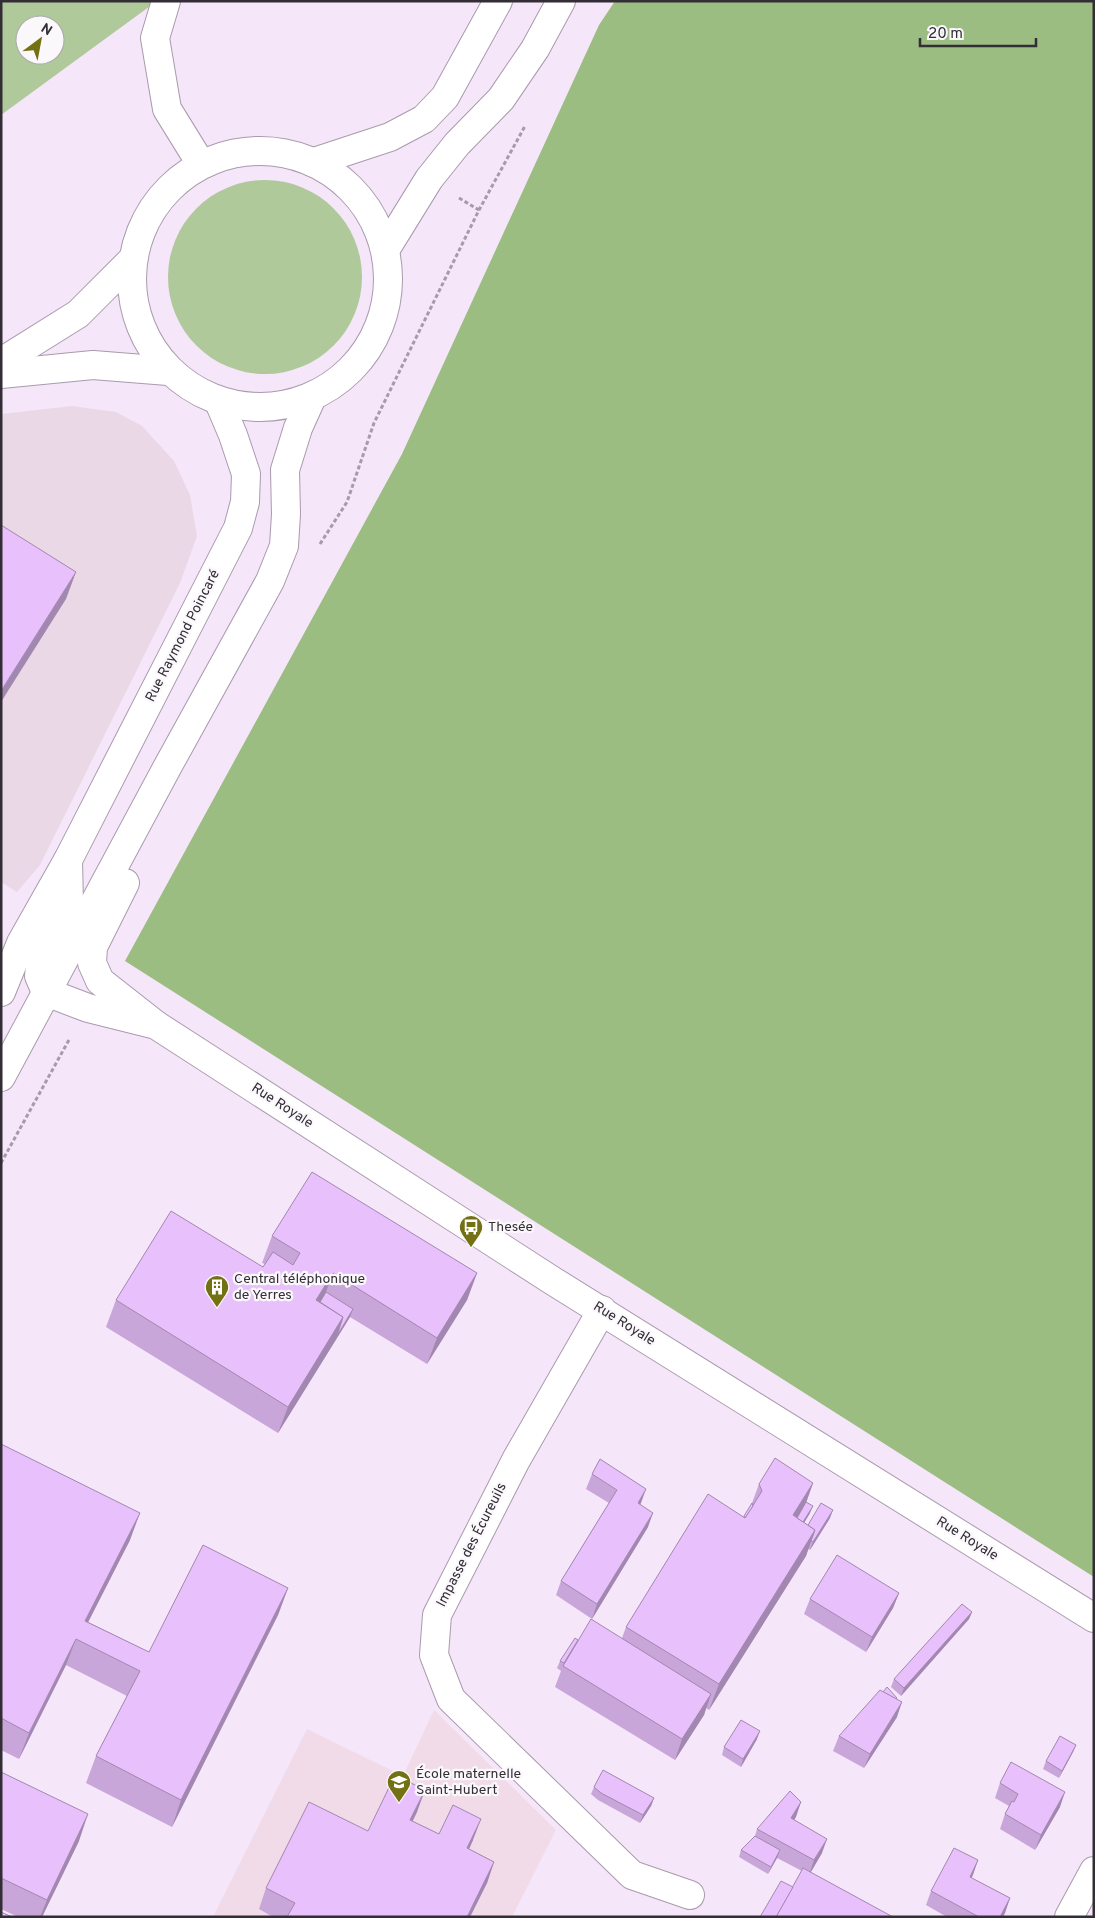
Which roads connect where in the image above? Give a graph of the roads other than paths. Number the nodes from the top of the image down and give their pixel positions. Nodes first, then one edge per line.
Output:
1 (166, 1) edge
2 (498, 1) edge
3 (561, 1) edge
4 (314, 162) junction
5 (201, 164) junction
6 (386, 247) junction
7 (133, 259) junction
8 (1, 362) edge
9 (168, 370) junction
10 (1, 374) edge
11 (312, 397) junction
12 (219, 402) junction
13 (169, 764) junction
14 (68, 860) junction
15 (1, 992) edge
16 (46, 992) junction
17 (156, 1025) junction
18 (1, 1077) edge
19 (602, 1310) junction
20 (1094, 1618) edge
21 (1094, 1871) edge
22 (690, 1895) dead end
23 (1069, 1917) edge

1 - 5 main road
2 - 4 main road
3 - 6 main road
4 - 5 main road
4 - 6 main road
5 - 7 main road
6 - 11 main road
7 - 8 main road
7 - 9 main road
9 - 10 main road
9 - 12 main road
11 - 12 main road
11 - 13 main road
12 - 14 main road, Rue Raymond Poincaré
13 - 16 main road
13 - 17 main road
14 - 15 main road, Rue Raymond Poincaré
14 - 16 main road, Rue Raymond Poincaré
16 - 17 main road
16 - 18 main road
17 - 19 main road, Rue Royale
19 - 20 main road, Rue Royale
19 - 22 main road, Impasse des Écureuils
21 - 23 main road

